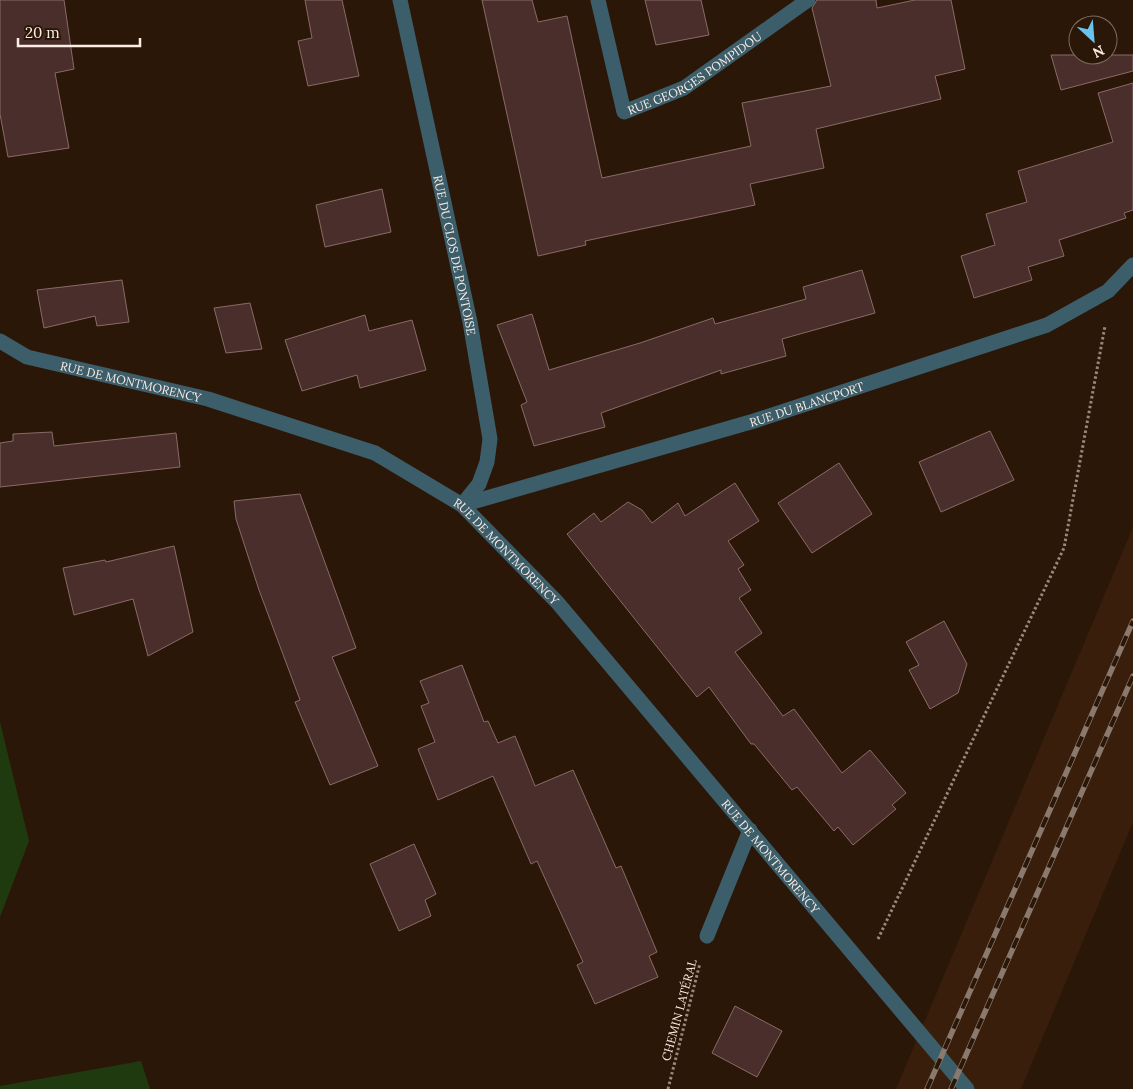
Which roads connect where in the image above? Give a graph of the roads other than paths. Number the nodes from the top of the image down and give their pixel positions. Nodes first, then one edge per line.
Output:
1 (400, 0) edge
2 (598, 0) edge
3 (808, 0) edge
4 (1133, 265) edge
5 (0, 341) edge
6 (462, 504) junction
7 (750, 830) junction
8 (708, 936) road end
9 (967, 1089) edge

1 - 6 street, RUE DU CLOS DE PONTOISE
2 - 3 street, RUE GEORGES POMPIDOU
4 - 6 street, RUE DU BLANCPORT
5 - 6 street, RUE DE MONTMORENCY
6 - 7 street, RUE DE MONTMORENCY
7 - 8 street
7 - 9 street, RUE DE MONTMORENCY

